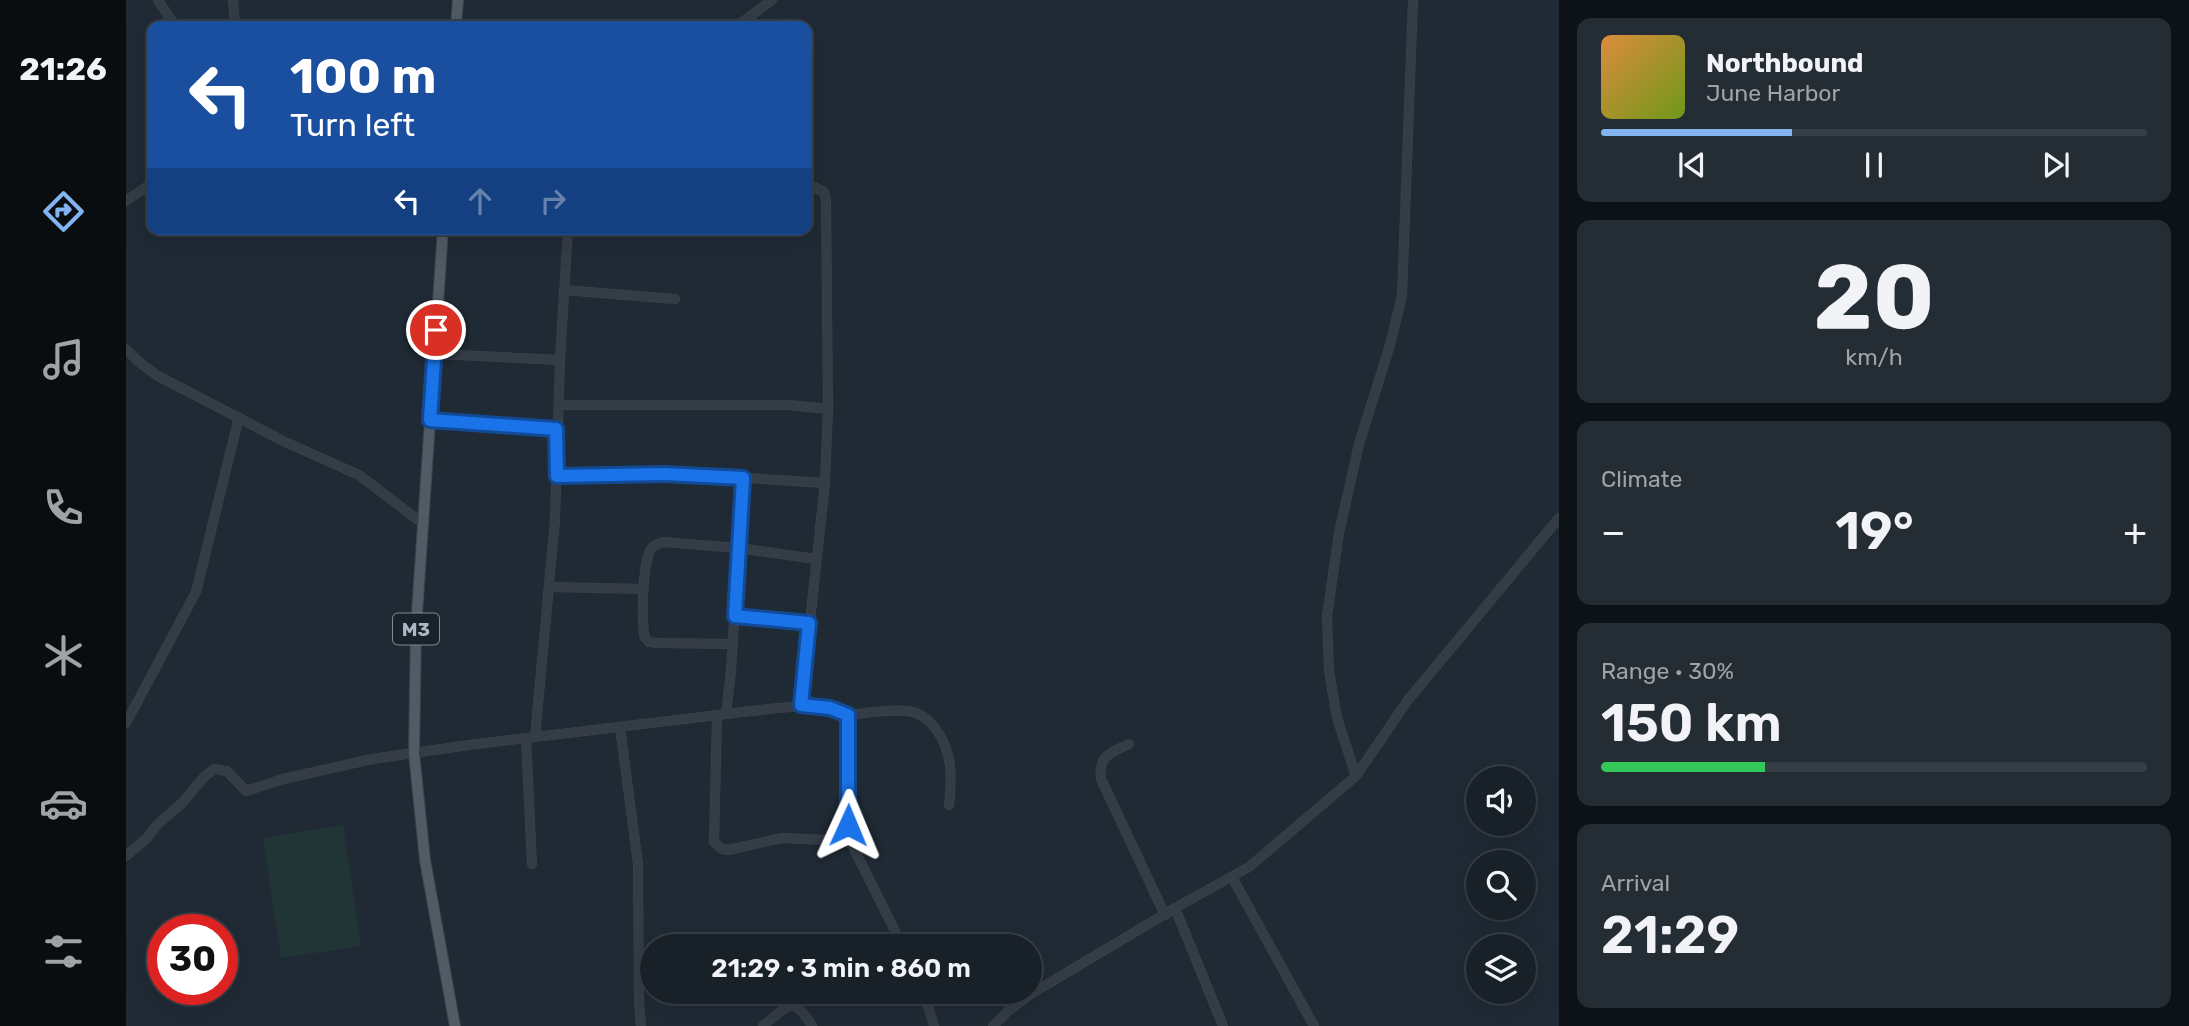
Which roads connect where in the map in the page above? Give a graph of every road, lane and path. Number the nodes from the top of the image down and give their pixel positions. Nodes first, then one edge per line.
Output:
1 (158, 0) edge
2 (233, 0) edge
3 (458, 0) edge
4 (772, 0) edge
5 (1413, 0) edge
6 (172, 21) edge
7 (235, 21) edge
8 (456, 21) edge
9 (744, 21) edge
10 (147, 187) edge
11 (812, 187) edge
12 (126, 201) edge
13 (443, 235) edge
14 (568, 235) edge
15 (564, 290) junction
16 (675, 299) dead end
17 (126, 349) edge
18 (435, 354) junction
19 (559, 360) junction
20 (559, 405) junction
21 (828, 409) junction
22 (239, 417) junction
23 (430, 420) junction
24 (556, 429) junction
25 (557, 476) junction
26 (743, 478) junction
27 (825, 483) junction
28 (1559, 518) edge
29 (422, 523) junction
30 (738, 548) junction
31 (816, 559) junction
32 (550, 587) junction
33 (644, 589) junction
34 (735, 616) junction
35 (809, 623) junction
36 (733, 644) junction
37 (801, 705) junction
38 (722, 715) junction
39 (848, 715) junction
40 (126, 723) edge
41 (620, 727) junction
42 (530, 738) junction
43 (1129, 744) dead end
44 (414, 753) junction
45 (1356, 776) junction
46 (948, 805) dead end
47 (850, 841) junction
48 (126, 856) edge
49 (532, 863) dead end
50 (1232, 877) junction
51 (1175, 908) junction
52 (1165, 915) junction
53 (896, 934) edge
54 (928, 1004) edge
55 (455, 1026) edge
56 (641, 1026) edge
57 (763, 1026) edge
58 (812, 1026) edge
59 (934, 1026) edge
60 (993, 1026) edge
61 (1223, 1026) edge
62 (1314, 1026) edge

1 - 6 street
2 - 7 street
3 - 8 main road
4 - 9 street
5 - 45 street
10 - 12 street
11 - 21 street
13 - 18 main road, M3
14 - 15 street
15 - 16 street
15 - 19 street
17 - 22 street
18 - 19 street
18 - 23 main road, M3
19 - 20 street
20 - 21 street
20 - 24 street
21 - 27 street
22 - 29 street
22 - 40 street
23 - 24 street
23 - 29 main road, M3
24 - 25 street
25 - 26 street
25 - 32 street
26 - 27 street
26 - 30 street
27 - 31 street
28 - 45 street
29 - 44 main road, M3
30 - 31 street
30 - 33 street
30 - 34 street
31 - 35 street
32 - 33 street
32 - 42 street
33 - 36 street
34 - 35 street
34 - 36 street
35 - 37 street
36 - 38 street
37 - 38 street
37 - 39 street
38 - 41 street
38 - 47 street
39 - 46 street
39 - 47 street
41 - 42 street
41 - 56 street
42 - 44 street
42 - 49 street
43 - 52 street
44 - 48 street
44 - 55 main road, M3
45 - 50 street
47 - 53 street
50 - 51 street
50 - 62 street
51 - 52 street
51 - 61 street
52 - 60 street
54 - 59 street
57 - 58 street

